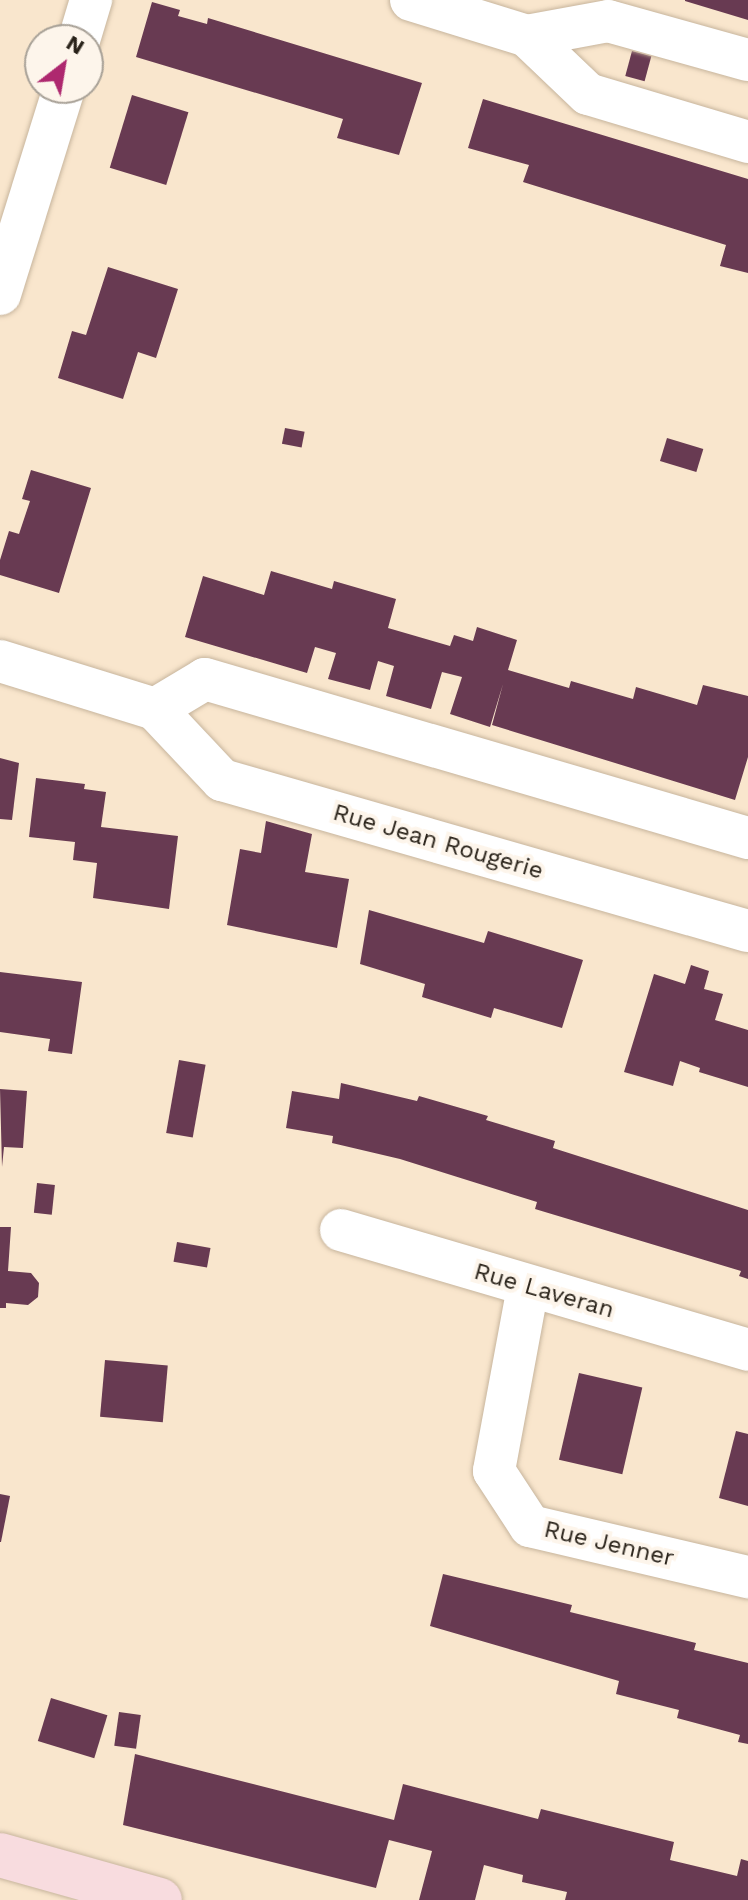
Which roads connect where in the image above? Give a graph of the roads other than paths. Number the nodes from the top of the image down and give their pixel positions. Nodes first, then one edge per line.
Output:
1 (91, 0) edge
2 (411, 0) edge
3 (84, 24) edge
4 (527, 36) junction
5 (748, 60) edge
6 (59, 104) edge
7 (748, 142) edge
8 (0, 294) edge
9 (0, 661) edge
10 (155, 709) junction
11 (748, 838) edge
12 (748, 931) edge
13 (341, 1230) dead end
14 (528, 1287) junction
15 (748, 1350) edge
16 (748, 1577) edge
17 (0, 1855) edge
18 (160, 1900) edge

1 - 3 street
2 - 4 street
4 - 5 street
4 - 7 street
6 - 8 street
9 - 10 street, Rue Jean Rougerie
10 - 11 street
10 - 12 street, Rue Jean Rougerie
13 - 14 street, Rue Laveran
14 - 15 street, Rue Laveran
14 - 16 street, Rue Jenner
17 - 18 main road

